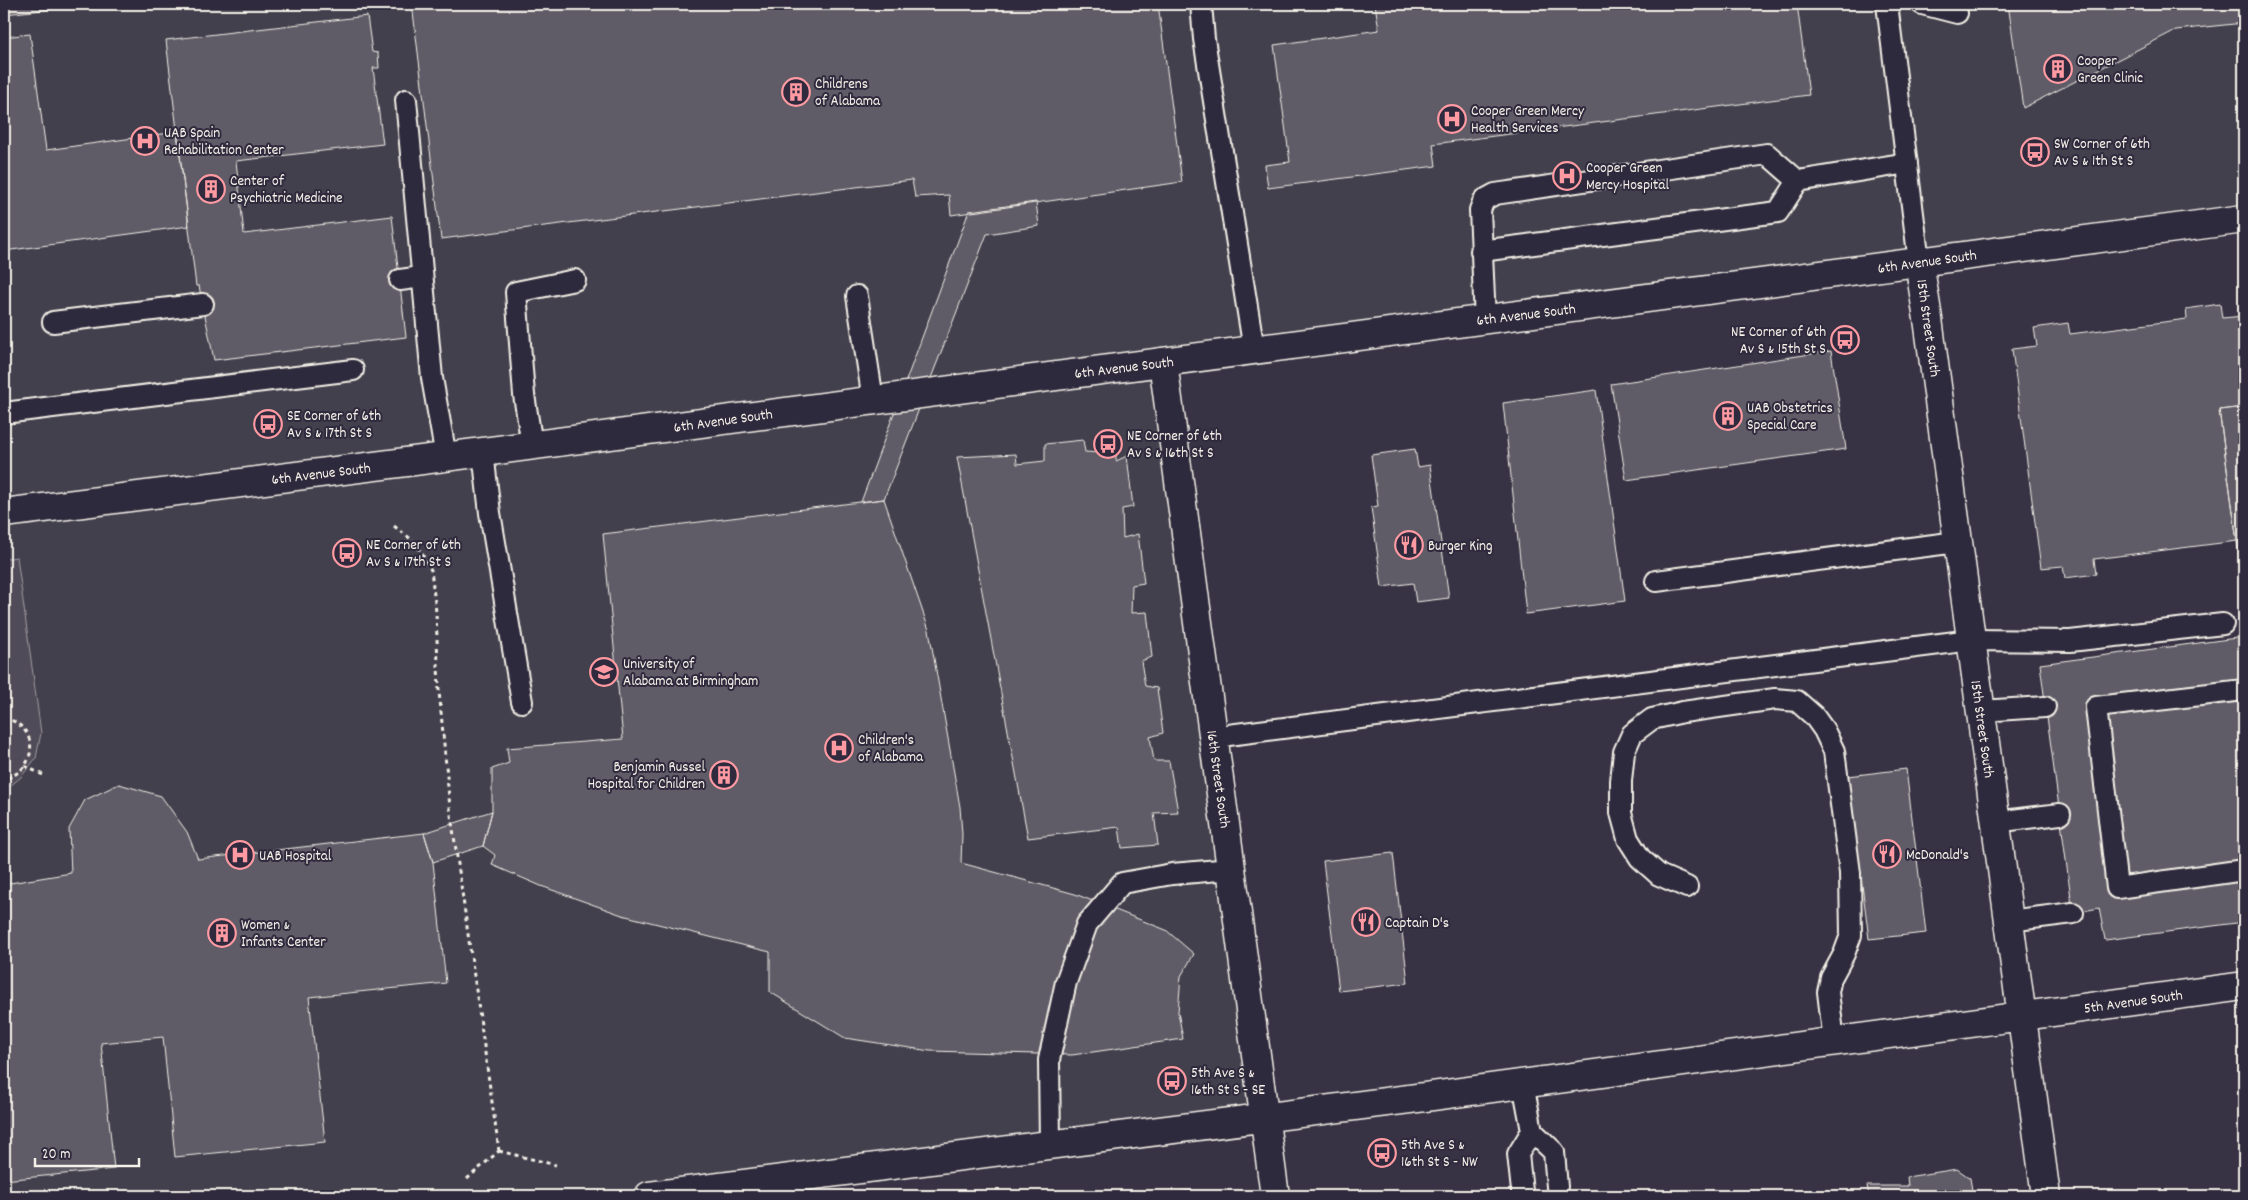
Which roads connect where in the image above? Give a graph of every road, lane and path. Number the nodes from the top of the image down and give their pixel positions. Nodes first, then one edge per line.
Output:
1 (1201, 4) edge
2 (1887, 4) edge
3 (1922, 4) edge
4 (1957, 13) dead end
5 (406, 100) dead end
6 (1907, 163) junction
7 (1798, 181) junction
8 (2244, 219) edge
9 (1481, 251) junction
10 (1919, 262) junction
11 (422, 277) junction
12 (400, 280) dead end
13 (574, 280) dead end
14 (857, 296) dead end
15 (203, 304) dead end
16 (1485, 320) junction
17 (53, 322) dead end
18 (1254, 350) junction
19 (1163, 362) junction
20 (353, 370) dead end
21 (873, 400) junction
22 (4, 413) edge
23 (532, 446) junction
24 (483, 452) junction
25 (446, 457) junction
26 (4, 513) edge
27 (394, 526) dead end
28 (1957, 542) junction
29 (1656, 581) dead end
30 (2223, 624) dead end
31 (1971, 640) junction
32 (2244, 690) edge
33 (522, 702) dead end
34 (2045, 707) dead end
35 (1980, 712) junction
36 (4, 718) edge
37 (1213, 737) junction
38 (25, 766) junction
39 (45, 776) dead end
40 (4, 779) edge
41 (2060, 814) dead end
42 (1995, 822) junction
43 (1231, 869) junction
44 (2244, 870) edge
45 (1687, 887) dead end
46 (2073, 913) dead end
47 (2009, 921) junction
48 (2244, 986) edge
49 (2022, 1016) junction
50 (1834, 1041) junction
51 (1523, 1083) junction
52 (1264, 1116) junction
53 (1532, 1131) junction
54 (1050, 1144) junction
55 (499, 1151) junction
56 (556, 1165) dead end
57 (467, 1179) dead end
58 (1558, 1187) dead end
59 (1522, 1191) dead end
60 (649, 1196) edge
61 (1275, 1196) edge
62 (2046, 1196) edge

1 - 18 lane
2 - 6 lane
3 - 4 lane
5 - 11 lane
6 - 7 lane
6 - 10 lane
7 - 9 lane
7 - 9 lane
8 - 10 street, 6th Avenue South
9 - 16 lane
10 - 16 street, 6th Avenue South
10 - 28 street, 15th Street South
11 - 12 lane
11 - 25 lane
13 - 23 lane
14 - 21 lane
15 - 17 lane
16 - 18 street, 6th Avenue South
18 - 19 street, 6th Avenue South
19 - 21 street, 6th Avenue South
19 - 37 street, 16th Street South
20 - 22 lane
21 - 23 street, 6th Avenue South
23 - 24 street, 6th Avenue South
24 - 25 street, 6th Avenue South
24 - 33 lane
25 - 26 street, 6th Avenue South
27 - 55 path
28 - 29 lane
28 - 31 street, 15th Street South
30 - 31 lane
31 - 35 street, 15th Street South
31 - 37 lane
32 - 44 lane
34 - 35 lane
35 - 42 street, 15th Street South
36 - 38 path
37 - 43 street, 16th Street South
38 - 39 path
38 - 40 path
41 - 42 lane
42 - 47 street, 15th Street South
43 - 52 street, 16th Street South
43 - 54 lane
45 - 50 lane
46 - 47 lane
47 - 49 street, 15th Street South
48 - 49 street, 5th Avenue South
49 - 50 street, 5th Avenue South
49 - 62 street, 15th Street South
50 - 51 street, 5th Avenue South
51 - 52 street, 5th Avenue South
51 - 53 lane
52 - 54 street, 5th Avenue South
52 - 61 street, 16th Street South
53 - 58 lane
53 - 59 lane
54 - 60 street, 5th Avenue South
55 - 56 path
55 - 57 path

